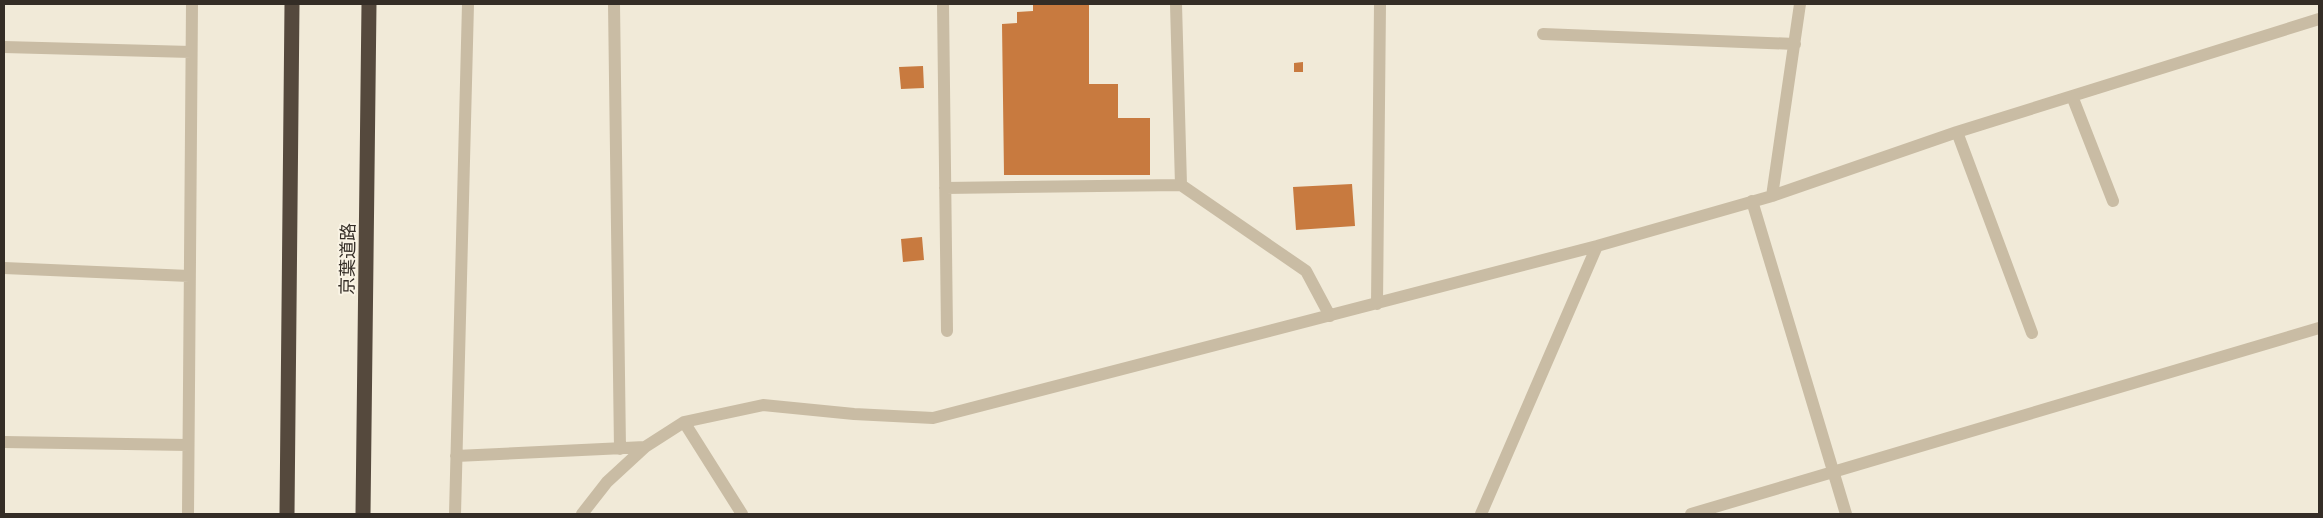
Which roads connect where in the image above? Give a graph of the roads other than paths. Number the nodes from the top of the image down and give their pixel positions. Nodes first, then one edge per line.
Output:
1 (192, 4) edge
2 (292, 4) edge
3 (369, 4) edge
4 (468, 4) edge
5 (614, 4) edge
6 (943, 4) edge
7 (1176, 4) edge
8 (1380, 4) edge
9 (1800, 4) edge
10 (2319, 19) edge
11 (1543, 34) dead end
12 (1796, 44) junction
13 (4, 47) edge
14 (191, 52) junction
15 (2072, 96) junction
16 (1957, 132) junction
17 (1180, 185) junction
18 (945, 188) junction
19 (1772, 196) junction
20 (1752, 201) junction
21 (2113, 201) dead end
22 (1597, 246) junction
23 (4, 268) edge
24 (189, 276) junction
25 (1377, 304) junction
26 (1330, 316) junction
27 (2319, 328) edge
28 (947, 331) dead end
29 (2032, 333) dead end
30 (684, 422) junction
31 (4, 442) edge
32 (188, 445) junction
33 (645, 448) junction
34 (620, 449) junction
35 (456, 456) junction
36 (1833, 471) junction
37 (188, 514) edge
38 (287, 514) edge
39 (364, 514) edge
40 (455, 514) edge
41 (582, 514) edge
42 (742, 514) edge
43 (1481, 514) edge
44 (1691, 514) edge
45 (1846, 514) edge

1 - 14 street
2 - 38 highway
3 - 39 highway, 京葉道路
4 - 35 street
5 - 34 street
6 - 18 street
7 - 17 street
8 - 25 street
9 - 12 street
10 - 15 street
11 - 12 street
12 - 19 street
13 - 14 street
14 - 24 street
15 - 16 street
15 - 21 street
16 - 19 street
16 - 29 street
17 - 18 street
17 - 26 street
18 - 28 street
19 - 20 street
20 - 22 street
20 - 36 street
22 - 25 street
22 - 43 street
23 - 24 street
24 - 32 street
25 - 26 street
26 - 30 street
27 - 36 street
30 - 33 street
30 - 42 street
31 - 32 street
32 - 37 street
33 - 34 street
33 - 41 street
34 - 35 street
35 - 40 street
36 - 44 street
36 - 45 street

